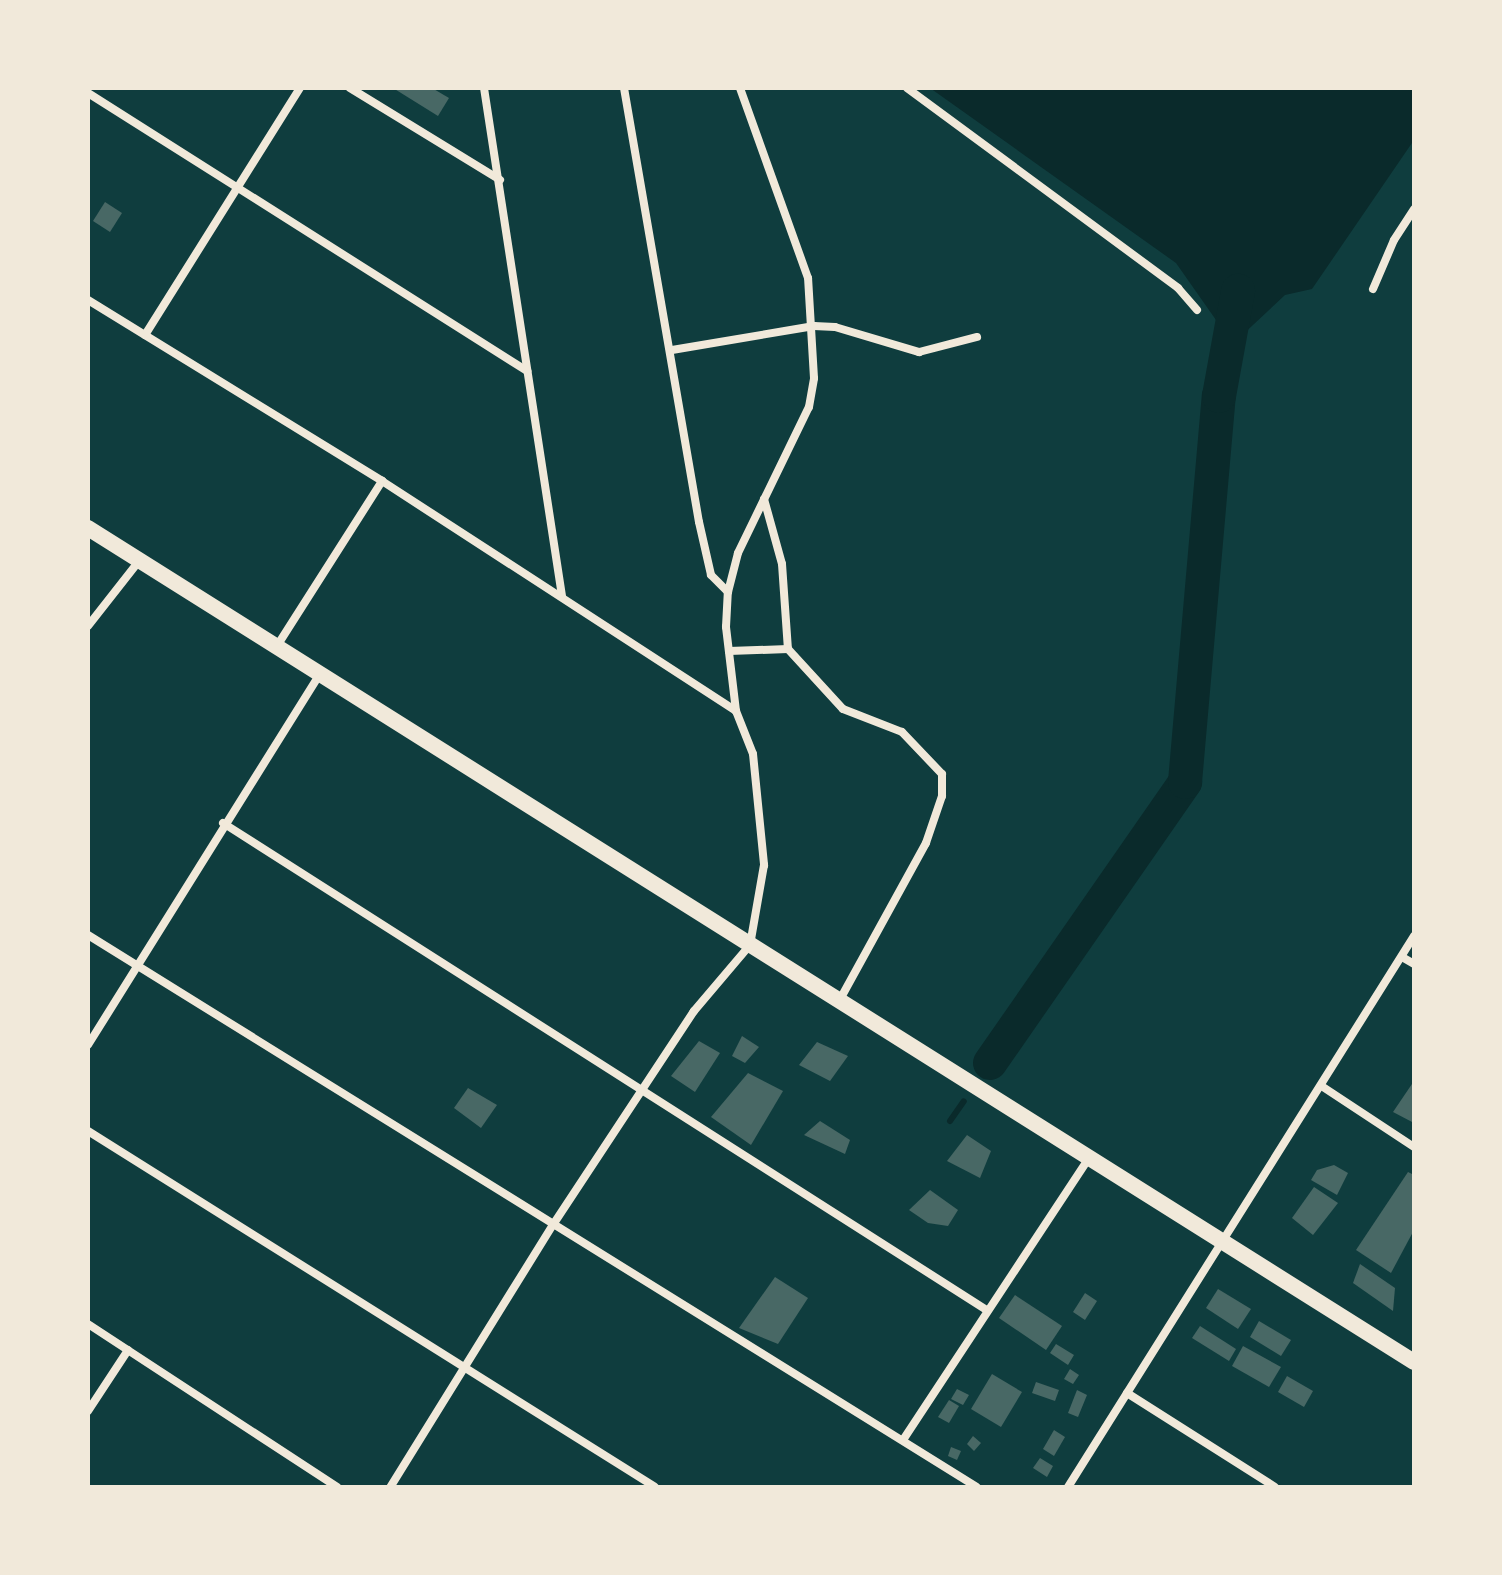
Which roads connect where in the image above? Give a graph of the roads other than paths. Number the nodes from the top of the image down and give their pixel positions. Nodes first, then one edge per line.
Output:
1 (300, 88) edge
2 (350, 88) edge
3 (484, 88) edge
4 (624, 88) edge
5 (740, 88) edge
6 (907, 88) edge
7 (88, 93) edge
8 (500, 180) junction
9 (234, 190) junction
10 (1414, 209) edge
11 (1373, 289) dead end
12 (88, 300) edge
13 (1197, 310) dead end
14 (814, 326) junction
15 (145, 335) junction
16 (977, 337) dead end
17 (672, 350) junction
18 (527, 371) junction
19 (382, 481) junction
20 (764, 498) junction
21 (88, 528) edge
22 (139, 560) junction
23 (728, 592) junction
24 (562, 596) junction
25 (88, 626) edge
26 (277, 646) junction
27 (788, 649) junction
28 (729, 651) junction
29 (320, 674) junction
30 (736, 711) junction
31 (223, 823) junction
32 (88, 935) edge
33 (1414, 936) edge
34 (750, 945) junction
35 (1402, 957) junction
36 (136, 964) junction
37 (1414, 964) edge
38 (839, 1001) junction
39 (88, 1045) edge
40 (1323, 1087) junction
41 (643, 1091) junction
42 (88, 1131) edge
43 (1414, 1147) edge
44 (1088, 1159) junction
45 (554, 1223) junction
46 (1225, 1244) junction
47 (985, 1309) junction
48 (88, 1324) edge
49 (128, 1350) junction
50 (1414, 1362) edge
51 (463, 1367) junction
52 (1127, 1393) junction
53 (88, 1411) edge
54 (903, 1440) junction
55 (337, 1487) edge
56 (390, 1487) edge
57 (655, 1487) edge
58 (977, 1487) edge
59 (1068, 1487) edge
60 (1275, 1487) edge

1 - 9 street
2 - 8 street
3 - 8 street
4 - 17 street
5 - 14 street
6 - 13 street
7 - 9 street
8 - 18 street
9 - 15 street
9 - 18 street
10 - 11 street
12 - 15 street
14 - 16 street
14 - 17 street
14 - 20 street
15 - 19 street
17 - 23 street
18 - 24 street
19 - 24 street
19 - 26 street
20 - 23 street
20 - 27 street
21 - 22 main road
22 - 25 street
22 - 26 main road
23 - 28 street
24 - 30 street
26 - 29 main road
27 - 28 street
27 - 38 street
28 - 30 street
29 - 31 street
29 - 34 main road
30 - 34 street
31 - 36 street
31 - 41 street
32 - 36 street
33 - 35 street
34 - 38 main road
34 - 41 street
35 - 37 street
35 - 40 street
36 - 39 street
36 - 45 street
38 - 44 main road
40 - 43 street
40 - 46 street
41 - 45 street
41 - 47 street
42 - 51 street
44 - 46 main road
44 - 47 street
45 - 51 street
45 - 54 street
46 - 50 main road
46 - 52 street
47 - 54 street
48 - 49 street
49 - 53 street
49 - 55 street
51 - 56 street
51 - 57 street
52 - 59 street
52 - 60 street
54 - 58 street

